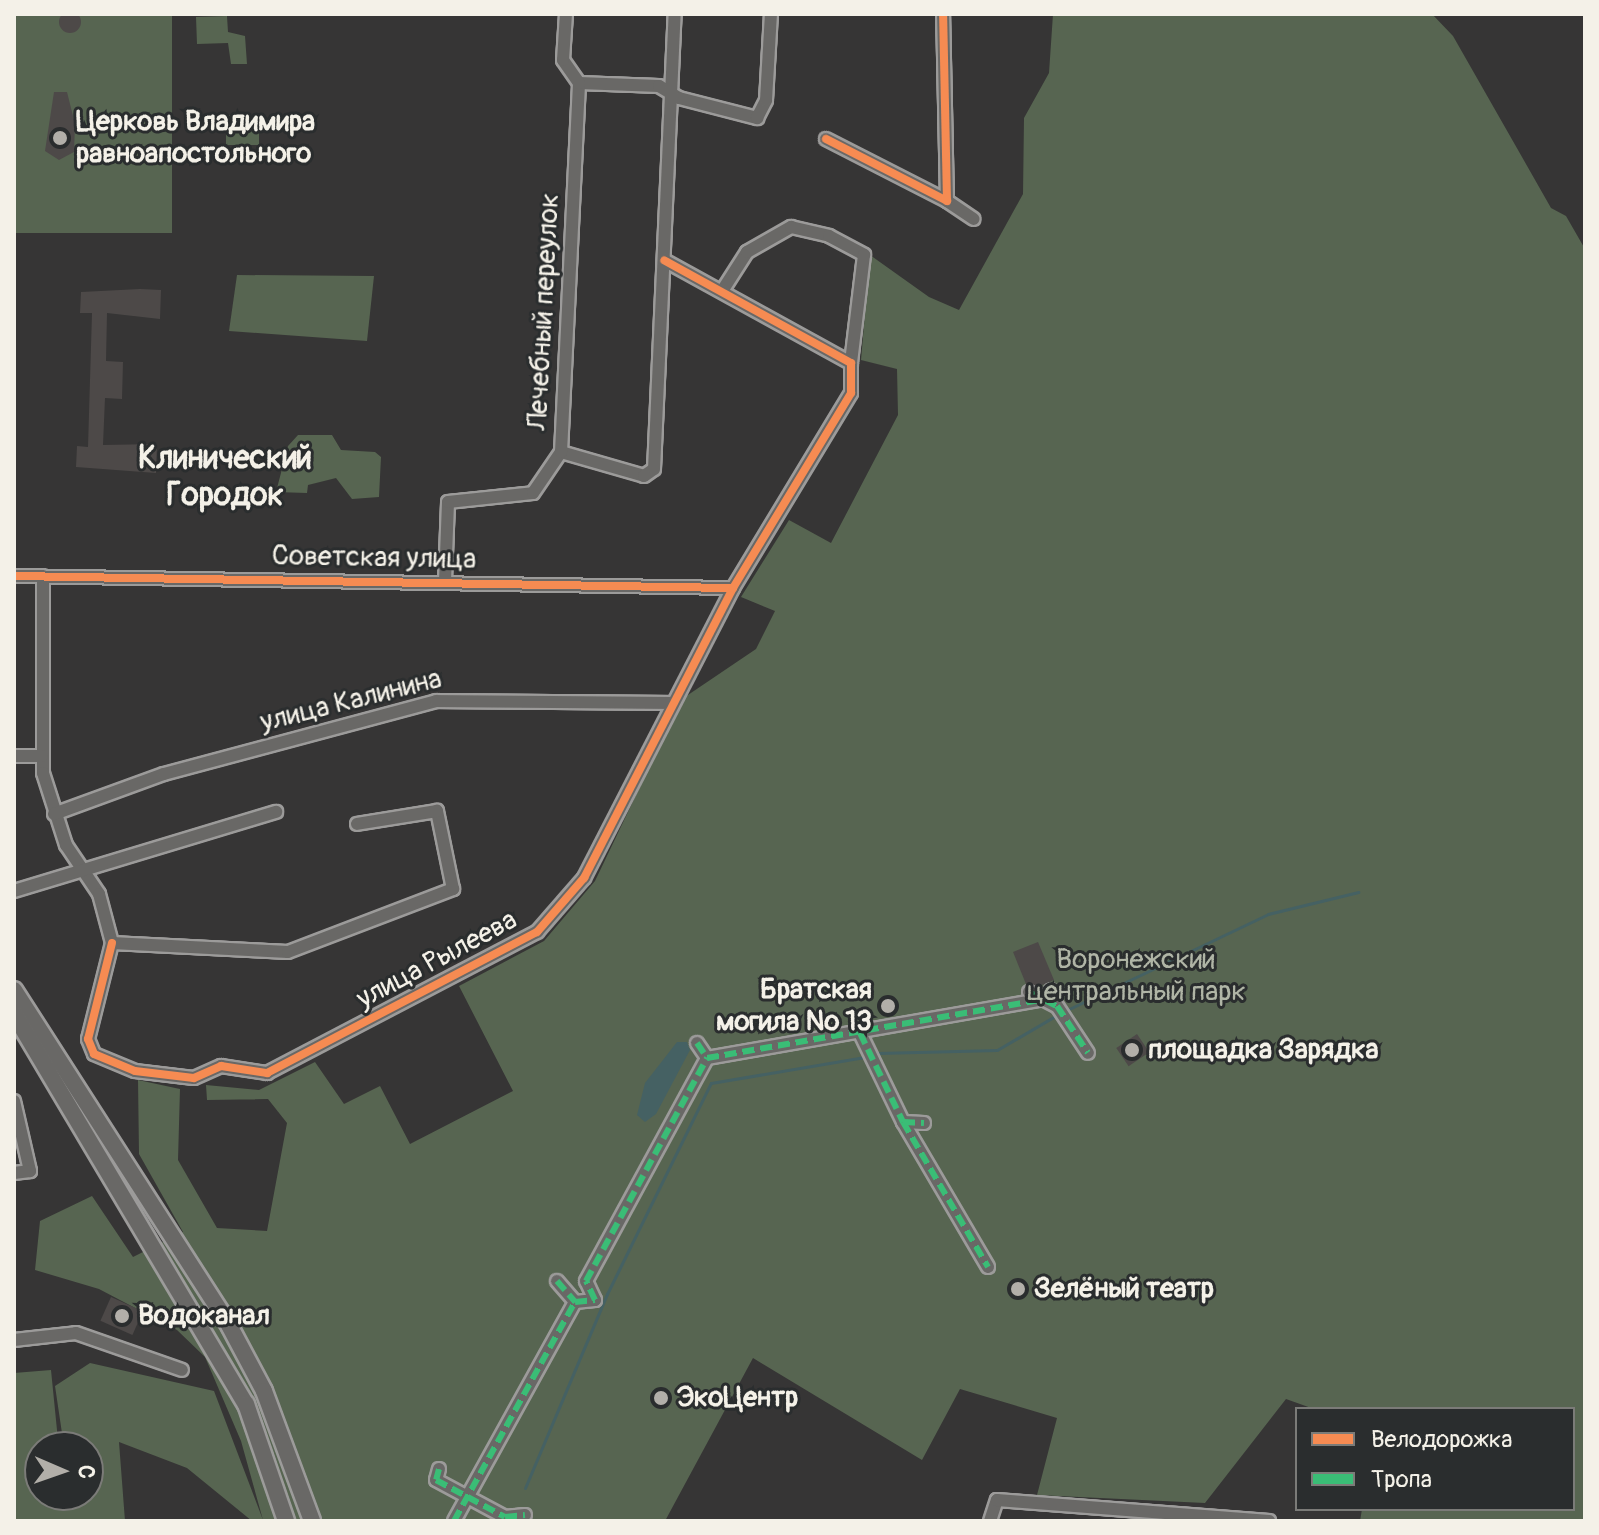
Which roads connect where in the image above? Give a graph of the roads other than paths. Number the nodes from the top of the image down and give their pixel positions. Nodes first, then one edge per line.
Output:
1 (566, 14) edge
2 (675, 14) edge
3 (771, 14) edge
4 (943, 14) edge
5 (579, 83) junction
6 (672, 93) junction
7 (826, 139) dead end
8 (947, 201) junction
9 (974, 219) dead end
10 (664, 260) junction
11 (724, 288) junction
12 (851, 363) junction
13 (561, 452) junction
14 (14, 576) edge
15 (43, 576) junction
16 (445, 581) junction
17 (733, 588) junction
18 (670, 703) junction
19 (14, 756) edge
20 (42, 756) junction
21 (276, 812) dead end
22 (54, 814) junction
23 (357, 824) dead end
24 (82, 869) junction
25 (14, 891) edge
26 (112, 943) junction
27 (14, 990) edge
28 (1029, 992) dead end
29 (1046, 993) junction
30 (14, 1014) edge
31 (860, 1033) junction
32 (703, 1042) dead end
33 (1083, 1042) dead end
34 (707, 1058) junction
35 (14, 1101) edge
36 (921, 1118) dead end
37 (902, 1123) junction
38 (14, 1173) edge
39 (988, 1267) dead end
40 (557, 1281) dead end
41 (575, 1302) junction
42 (14, 1340) edge
43 (182, 1370) dead end
44 (439, 1469) dead end
45 (467, 1496) junction
46 (525, 1515) dead end
47 (286, 1521) edge
48 (312, 1521) edge
49 (454, 1521) edge
50 (990, 1521) edge
51 (1269, 1521) edge

1 - 5 street, Лечебный переулок
2 - 6 street
3 - 6 street
4 - 8 street
5 - 6 street
5 - 13 street, Лечебный переулок
6 - 10 street
7 - 8 street
8 - 9 street
10 - 11 street
10 - 13 street
11 - 12 street
11 - 12 street, улица Рылеева
12 - 17 street, улица Рылеева
13 - 16 street, Лечебный переулок
14 - 15 street, Советская улица
15 - 16 street, Советская улица
15 - 20 street
16 - 17 street, Советская улица
17 - 18 street, улица Рылеева
18 - 22 street, улица Калинина
18 - 26 street, улица Рылеева
19 - 20 street
20 - 22 street
21 - 24 street
22 - 24 street
23 - 26 street, улица Рылеева
24 - 25 street
24 - 26 street
27 - 48 main road
28 - 29 street
29 - 31 street
29 - 33 street
30 - 47 main road
31 - 34 street
31 - 37 street
32 - 34 street
34 - 41 street
35 - 38 street
36 - 37 street
37 - 39 street
40 - 41 street
41 - 45 street
42 - 43 street
44 - 45 street
45 - 46 street
45 - 49 street
50 - 51 street

